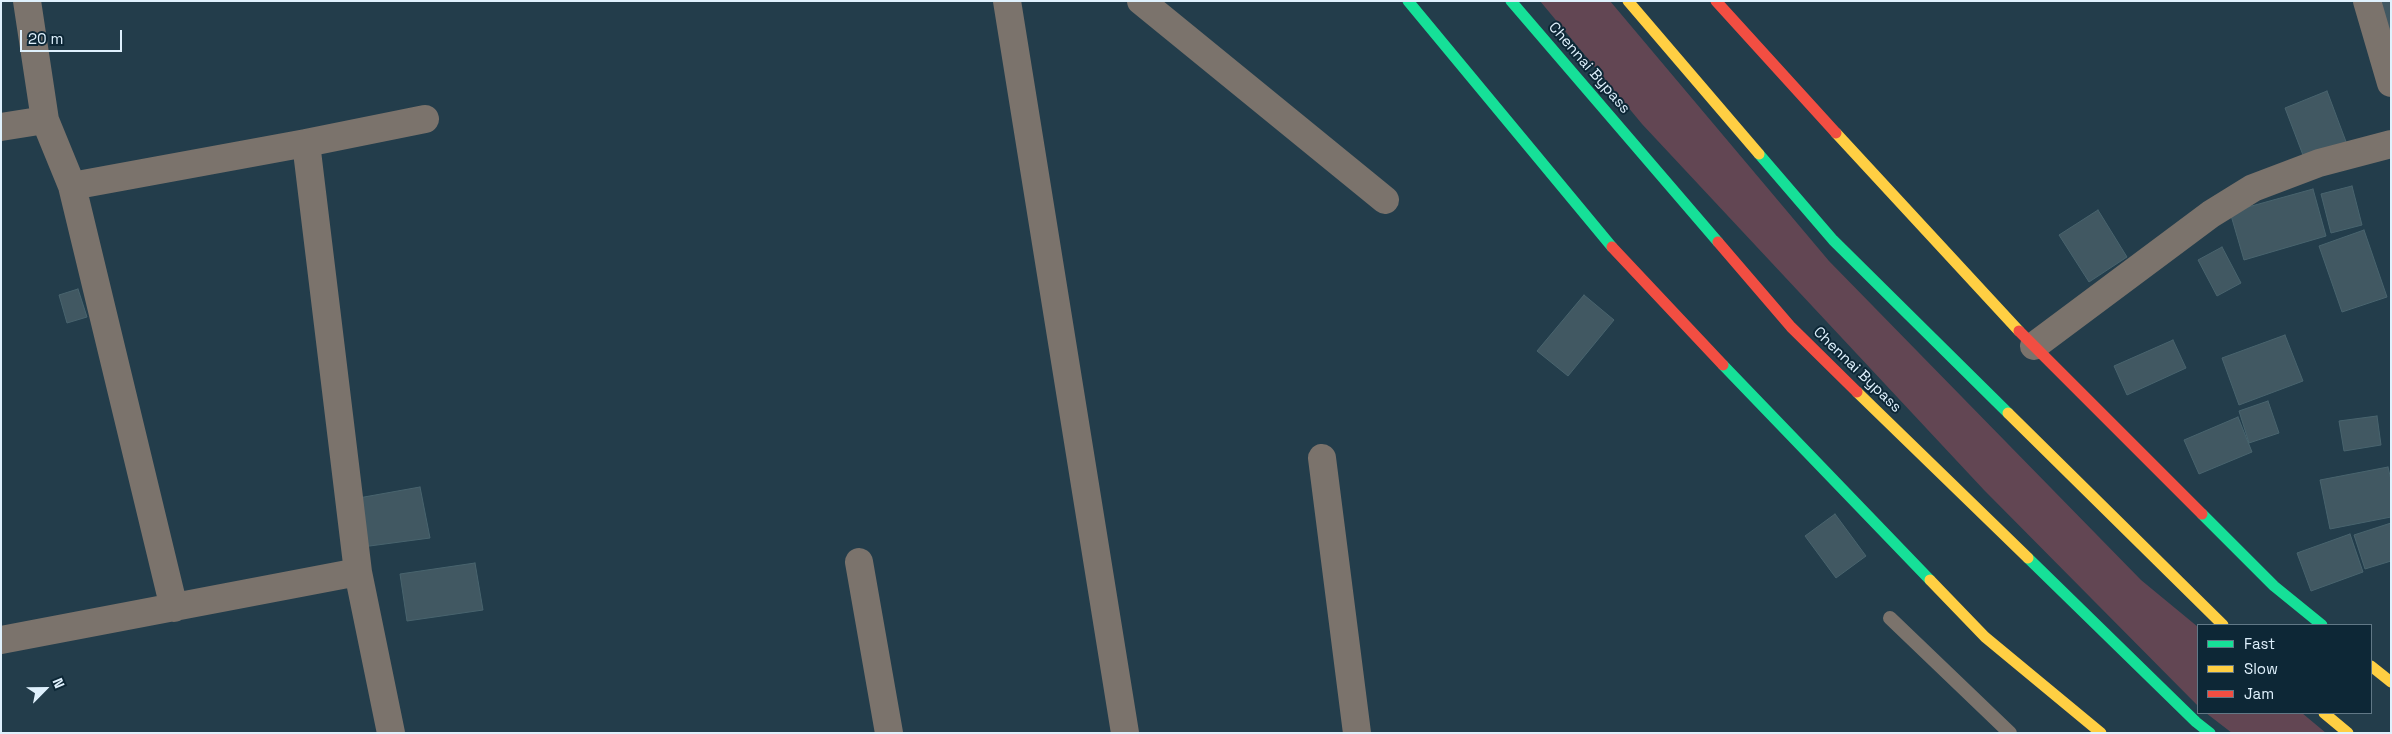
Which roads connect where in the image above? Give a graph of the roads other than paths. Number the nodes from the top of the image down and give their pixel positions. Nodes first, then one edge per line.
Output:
1 (27, 1) edge
2 (1006, 1) edge
3 (1142, 1) edge
4 (1408, 1) edge
5 (1511, 1) edge
6 (1628, 1) edge
7 (2367, 1) edge
8 (1718, 2) edge
9 (2391, 83) edge
10 (425, 119) dead end
11 (45, 120) junction
12 (1, 127) edge
13 (306, 143) junction
14 (2391, 144) edge
15 (72, 186) junction
16 (1386, 200) dead end
17 (2034, 346) junction
18 (1322, 458) dead end
19 (859, 562) dead end
20 (358, 572) junction
21 (174, 608) junction
22 (1890, 618) dead end
23 (2222, 624) edge
24 (2321, 624) edge
25 (1, 640) edge
26 (2372, 667) edge
27 (2391, 682) edge
28 (2325, 714) edge
29 (391, 733) edge
30 (889, 733) edge
31 (1125, 733) edge
32 (1357, 733) edge
33 (2010, 733) edge
34 (2101, 733) edge
35 (2210, 733) edge
36 (2348, 733) edge

1 - 11 street
2 - 31 street
3 - 16 street
4 - 34 main road
5 - 35 main road, Chennai Bypass
6 - 23 main road
7 - 9 street
8 - 17 main road
10 - 13 street
11 - 12 street
11 - 15 street
13 - 15 street
13 - 20 street
14 - 17 street
15 - 21 street
17 - 24 main road
18 - 32 street
19 - 30 street
20 - 21 street
20 - 29 street
21 - 25 street
22 - 33 lane
26 - 27 main road
28 - 36 main road

